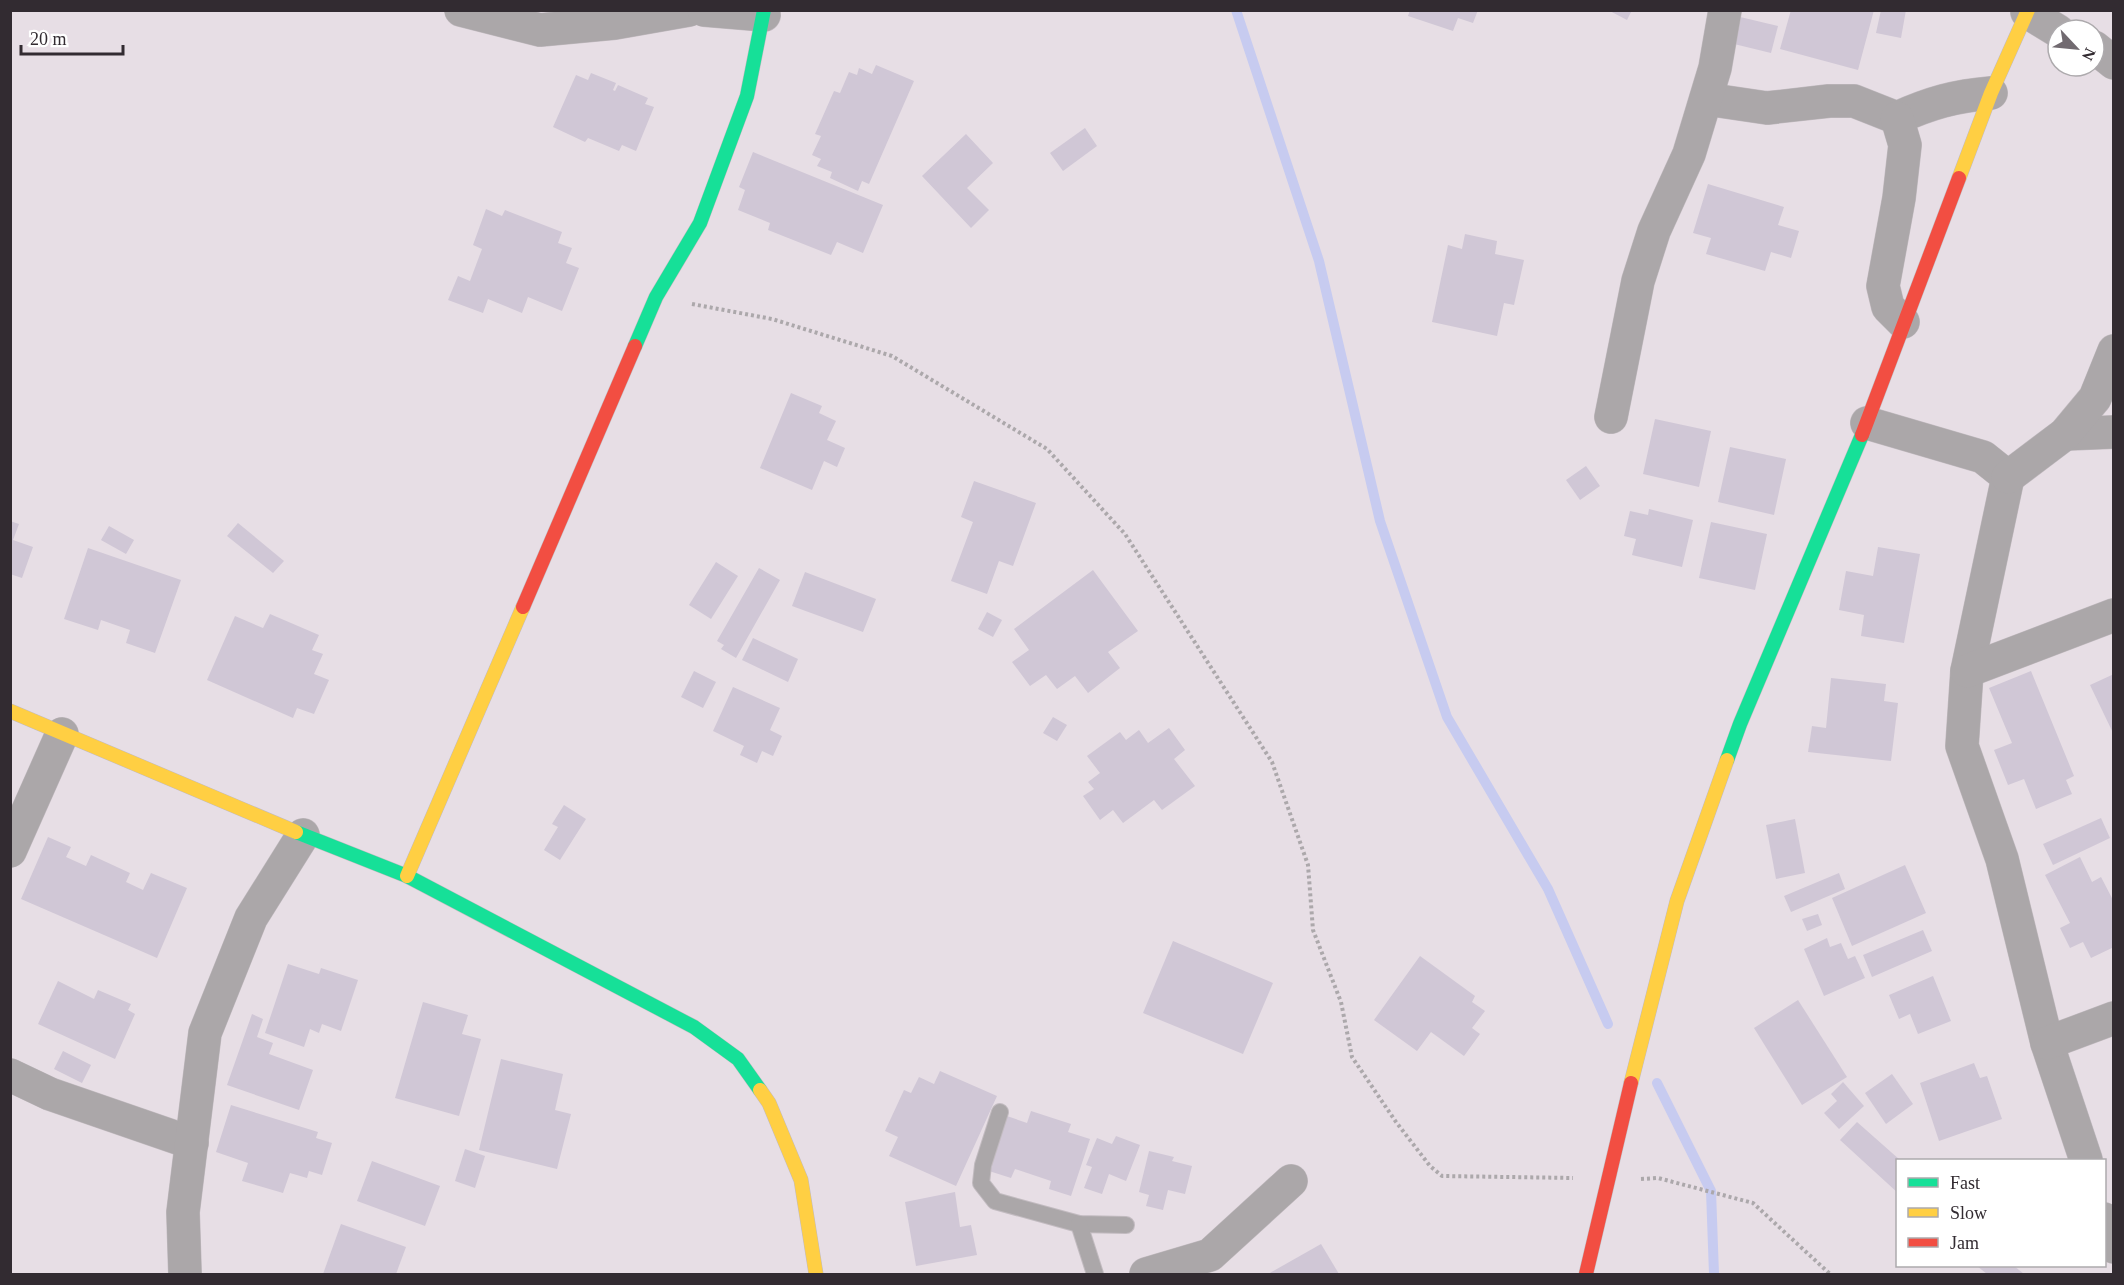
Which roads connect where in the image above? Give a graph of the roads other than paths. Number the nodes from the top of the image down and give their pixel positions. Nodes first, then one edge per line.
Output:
1 (461, 10) edge
2 (689, 10) edge
3 (704, 10) edge
4 (1725, 10) edge
5 (2027, 11) edge
6 (764, 13) edge
7 (2046, 23) edge
8 (1991, 93) junction
9 (1706, 99) junction
10 (1897, 118) junction
11 (1904, 322) junction
12 (2114, 351) edge
13 (1611, 417) dead end
14 (1867, 423) junction
15 (2114, 432) edge
16 (2065, 434) junction
17 (2008, 477) junction
18 (2114, 615) edge
19 (1967, 670) junction
20 (10, 711) edge
21 (62, 734) junction
22 (303, 835) junction
23 (10, 851) edge
24 (407, 876) junction
25 (2114, 1018) edge
26 (2048, 1043) junction
27 (10, 1075) edge
28 (1000, 1112) dead end
29 (192, 1143) junction
30 (2085, 1159) edge
31 (1291, 1181) dead end
32 (1079, 1224) junction
33 (2106, 1225) edge
34 (1126, 1226) dead end
35 (2114, 1247) edge
36 (1215, 1265) edge
37 (185, 1275) edge
38 (816, 1275) edge
39 (1095, 1275) edge
40 (1146, 1275) edge
41 (1586, 1275) edge

1 - 2 street
3 - 6 street
4 - 9 street
5 - 7 street
5 - 8 street
6 - 24 street
8 - 10 street
8 - 11 street
9 - 10 street
9 - 13 street
10 - 11 street
11 - 14 street
12 - 16 street
14 - 17 street
14 - 41 street
15 - 16 street
16 - 17 street
17 - 19 street
18 - 19 street
19 - 26 street
20 - 21 street
21 - 22 street
21 - 23 street
22 - 24 street
22 - 29 street
24 - 38 street
25 - 26 street
26 - 30 street
27 - 29 street
28 - 32 lane
29 - 37 street
31 - 36 street
32 - 34 lane
32 - 39 lane
33 - 35 street
36 - 40 street

